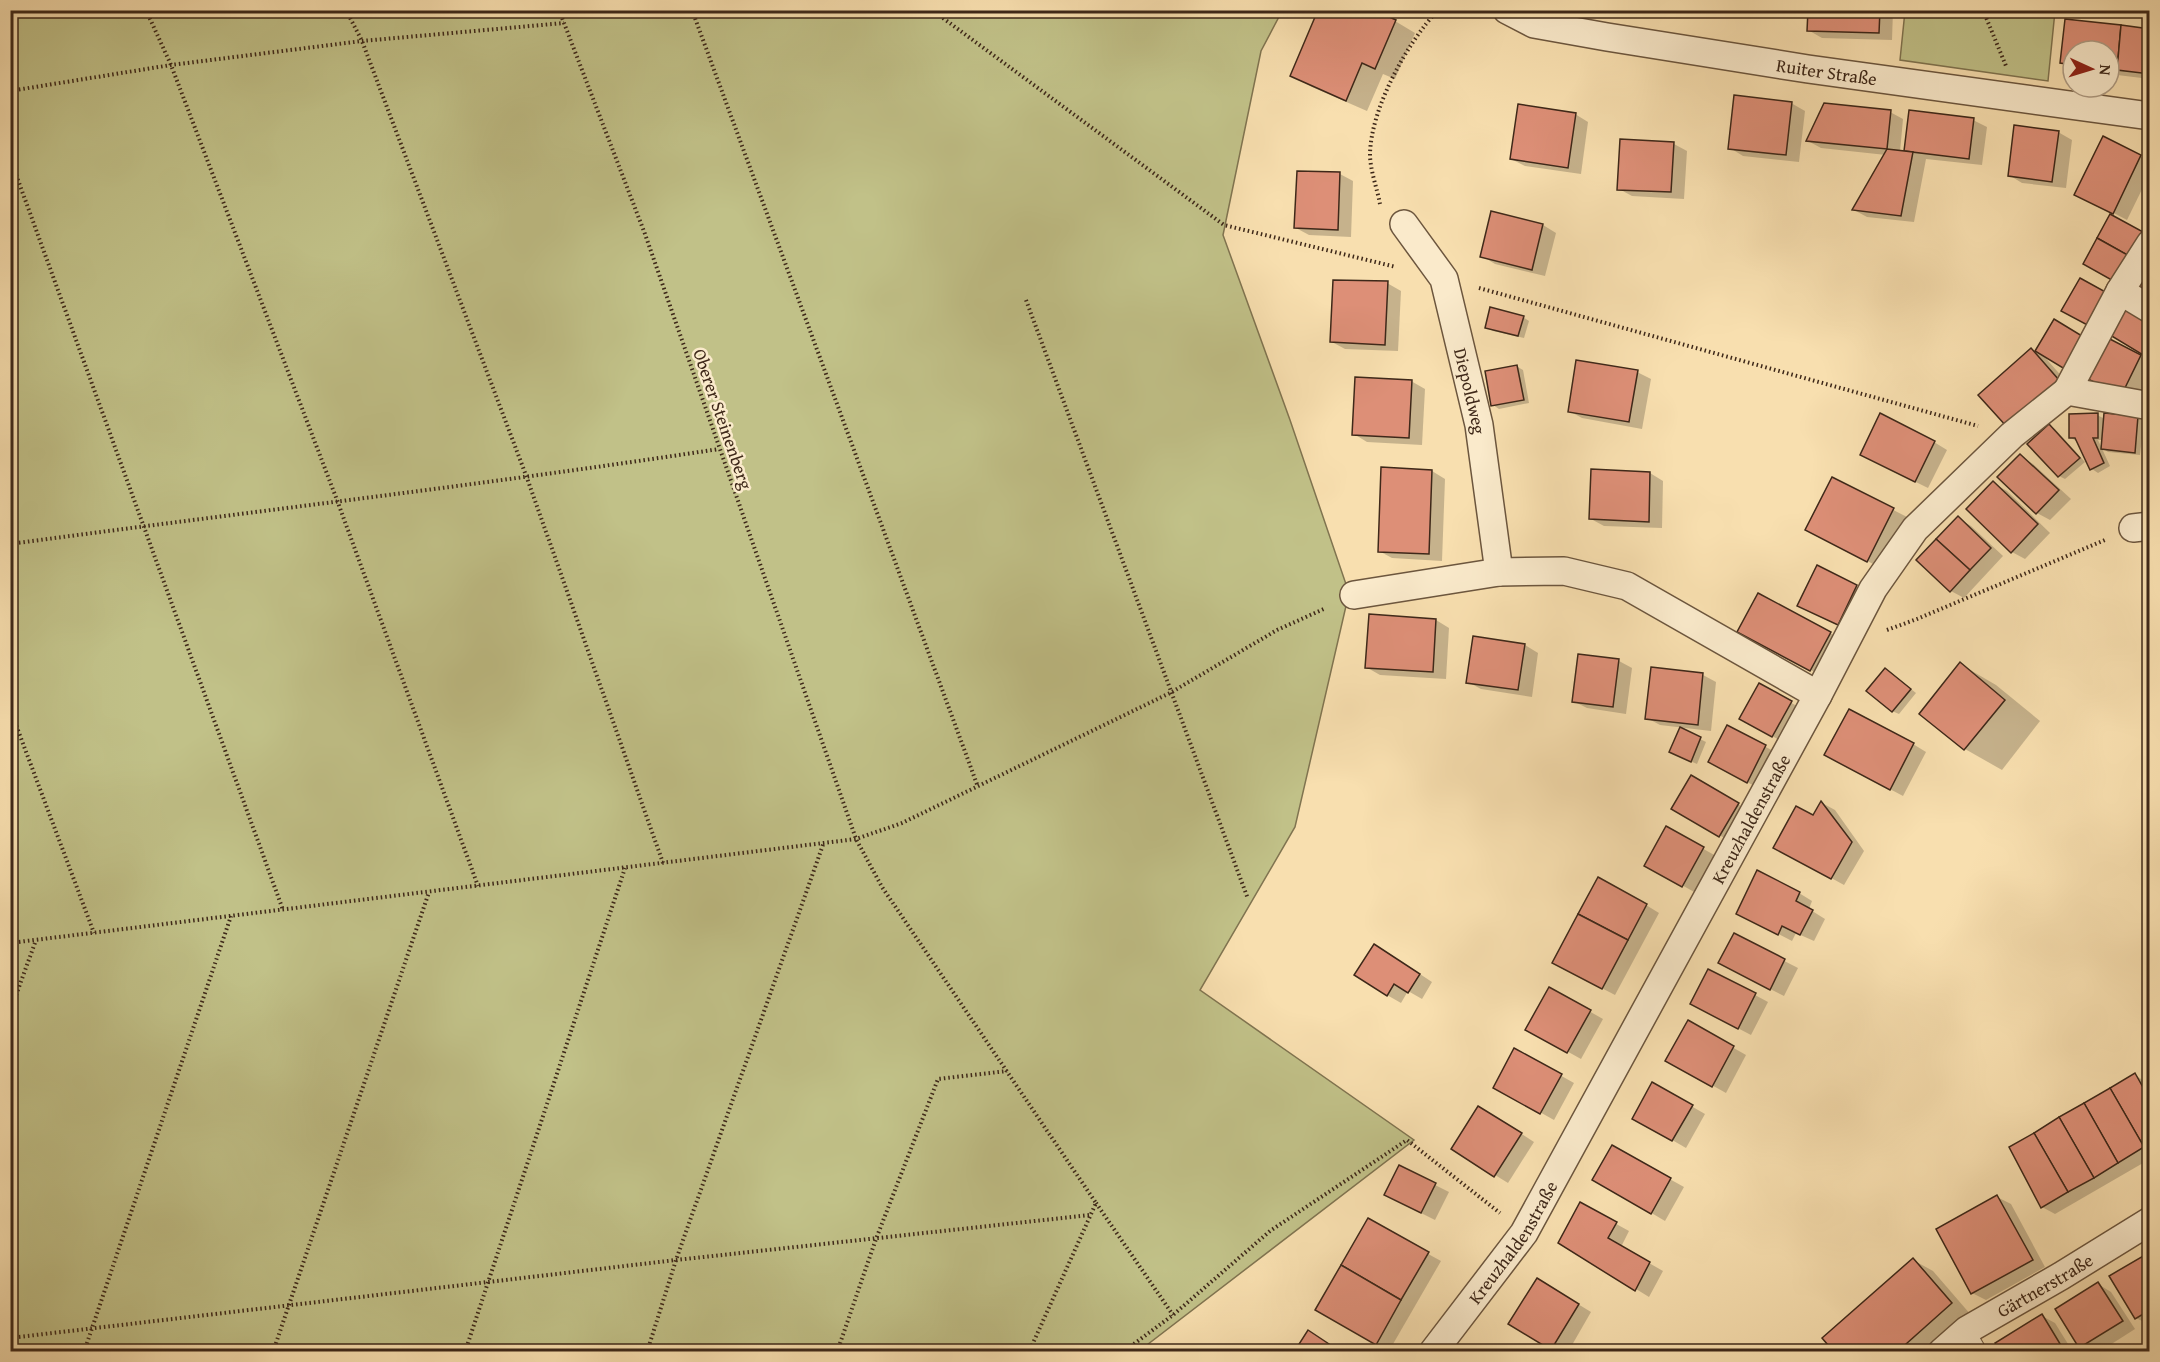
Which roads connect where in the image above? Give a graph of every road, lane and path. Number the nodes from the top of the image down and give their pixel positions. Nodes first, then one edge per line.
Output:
1 (146, 10) edge
2 (346, 10) edge
3 (560, 10) edge
4 (692, 10) edge
5 (1438, 10) edge
6 (1507, 10) edge
7 (1983, 10) edge
8 (564, 23) junction
9 (362, 41) junction
10 (171, 65) junction
11 (10, 91) edge
12 (2021, 100) junction
13 (2150, 116) edge
14 (10, 158) edge
15 (1404, 224) joint
16 (2150, 244) edge
17 (2120, 291) junction
18 (1026, 300) dead end
19 (2150, 309) edge
20 (2067, 391) junction
21 (2150, 406) edge
22 (719, 449) junction
23 (527, 478) junction
24 (337, 500) junction
25 (144, 526) junction
26 (2141, 527) edge
27 (10, 544) edge
28 (1499, 572) junction
29 (1354, 595) joint
30 (1844, 645) junction
31 (1170, 693) junction
32 (1818, 694) junction
33 (10, 709) edge
34 (978, 787) junction
35 (856, 838) junction
36 (824, 842) junction
37 (663, 863) junction
38 (625, 868) junction
39 (478, 886) junction
40 (429, 892) junction
41 (1248, 899) dead end
42 (283, 910) junction
43 (231, 916) junction
44 (94, 933) junction
45 (36, 940) junction
46 (10, 943) edge
47 (10, 1012) edge
48 (1007, 1071) junction
49 (1096, 1203) junction
50 (1091, 1215) junction
51 (2150, 1221) edge
52 (1524, 1233) junction
53 (876, 1239) junction
54 (676, 1260) junction
55 (488, 1284) junction
56 (288, 1307) junction
57 (1173, 1315) junction
58 (92, 1329) junction
59 (10, 1338) edge
60 (1974, 1341) edge
61 (84, 1352) edge
62 (273, 1352) edge
63 (465, 1352) edge
64 (647, 1352) edge
65 (837, 1352) edge
66 (1029, 1352) edge
67 (1123, 1352) edge
68 (1434, 1352) edge
69 (1942, 1352) edge

1 - 10 path
2 - 9 path
3 - 8 path, Oberer Steinenberg
4 - 34 path
5 - 15 path
6 - 12 street, Ruiter Straße
7 - 12 path
8 - 9 path
8 - 22 path, Oberer Steinenberg
9 - 10 path
9 - 23 path
10 - 11 path
10 - 24 path
12 - 13 street, Ruiter Straße
14 - 25 path
15 - 28 street, Diepoldweg
16 - 17 street
17 - 19 street
17 - 20 street
18 - 31 path
20 - 21 street
20 - 30 street, Kreuzhaldenstraße
22 - 23 path
22 - 35 path, Oberer Steinenberg
23 - 24 path
23 - 37 path
24 - 25 path
24 - 39 path
25 - 27 path
25 - 42 path
26 - 30 path
28 - 29 street
28 - 32 street
29 - 31 path
30 - 32 street, Kreuzhaldenstraße
31 - 34 path
31 - 41 path
32 - 52 street, Kreuzhaldenstraße
33 - 44 path
34 - 35 path
35 - 36 path
35 - 48 path, Oberer Steinenberg
36 - 37 path
36 - 54 path
37 - 38 path
38 - 39 path
38 - 55 path
39 - 40 path
40 - 42 path
40 - 56 path
42 - 43 path
43 - 44 path
43 - 58 path
44 - 45 path
45 - 46 path
45 - 47 path
48 - 49 path, Oberer Steinenberg
48 - 53 path
49 - 50 path
49 - 57 path, Oberer Steinenberg
50 - 53 path
50 - 66 path
51 - 60 street, Gärtnerstraße
52 - 57 path
52 - 68 street, Kreuzhaldenstraße
53 - 54 path
53 - 65 path
54 - 55 path
54 - 64 path
55 - 56 path
55 - 63 path
56 - 58 path
56 - 62 path
57 - 67 path
58 - 59 path
58 - 61 path
60 - 69 street, Gärtnerstraße

